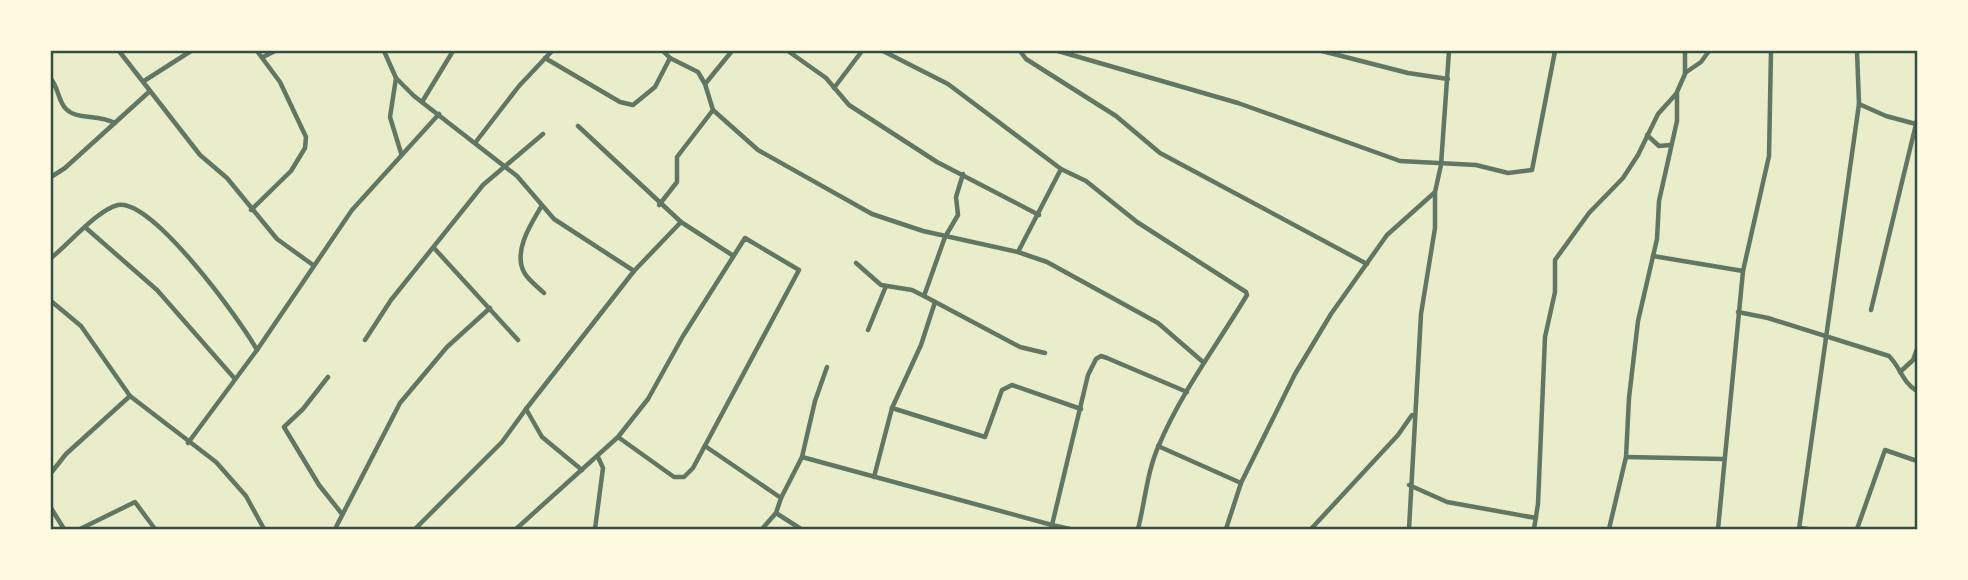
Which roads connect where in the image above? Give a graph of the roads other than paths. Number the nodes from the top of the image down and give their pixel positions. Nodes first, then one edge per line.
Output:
1 (119, 51) edge
2 (191, 51) edge
3 (257, 51) edge
4 (275, 51) edge
5 (384, 51) edge
6 (453, 51) edge
7 (552, 51) edge
8 (663, 51) edge
9 (732, 51) edge
10 (788, 51) edge
11 (862, 51) edge
12 (883, 51) edge
13 (1020, 51) edge
14 (1058, 51) edge
15 (1321, 51) edge
16 (1449, 51) edge
17 (1555, 51) edge
18 (1685, 51) edge
19 (1710, 51) edge
20 (1771, 51) edge
21 (1857, 51) edge
22 (263, 57) junction
23 (545, 58) junction
24 (670, 58) junction
25 (1685, 74) junction
26 (396, 78) junction
27 (51, 79) edge
28 (1448, 79) junction
29 (144, 80) junction
30 (705, 84) junction
31 (834, 88) junction
32 (150, 92) junction
33 (1677, 92) junction
34 (422, 103) junction
35 (1859, 104) junction
36 (713, 110) junction
37 (439, 114) junction
38 (1917, 122) edge
39 (115, 123) junction
40 (578, 126) dead end
41 (543, 134) dead end
42 (1647, 135) junction
43 (475, 143) junction
44 (1670, 145) junction
45 (401, 153) junction
46 (503, 165) junction
47 (1441, 165) junction
48 (1061, 169) junction
49 (963, 174) junction
50 (51, 177) edge
51 (1434, 192) junction
52 (659, 205) junction
53 (541, 207) junction
54 (251, 211) junction
55 (1039, 215) junction
56 (681, 222) junction
57 (86, 228) junction
58 (945, 237) junction
59 (434, 248) junction
60 (1018, 252) junction
61 (732, 255) junction
62 (1653, 256) junction
63 (51, 258) edge
64 (856, 263) dead end
65 (1367, 264) junction
66 (313, 265) junction
67 (634, 271) junction
68 (1743, 271) junction
69 (886, 286) junction
70 (544, 293) dead end
71 (924, 296) junction
72 (51, 301) edge
73 (935, 302) junction
74 (490, 308) junction
75 (1871, 310) dead end
76 (1738, 312) junction
77 (867, 330) dead end
78 (1827, 338) junction
79 (365, 340) dead end
80 (518, 340) dead end
81 (1917, 349) edge
82 (257, 350) junction
83 (1045, 353) dead end
84 (1203, 362) junction
85 (827, 367) dead end
86 (1900, 372) junction
87 (328, 377) dead end
88 (235, 379) junction
89 (1917, 390) edge
90 (1187, 392) junction
91 (130, 396) junction
92 (892, 408) junction
93 (1082, 409) junction
94 (526, 410) junction
95 (1413, 413) junction
96 (618, 437) junction
97 (188, 443) junction
98 (705, 446) junction
99 (1158, 446) junction
100 (598, 457) junction
101 (802, 457) junction
102 (1626, 457) junction
103 (1723, 459) junction
104 (1917, 461) edge
105 (582, 470) junction
106 (51, 473) edge
107 (874, 477) junction
108 (1241, 483) junction
109 (1409, 485) junction
110 (781, 498) junction
111 (51, 508) edge
112 (776, 513) junction
113 (342, 514) junction
114 (1536, 518) junction
115 (1052, 525) junction
116 (64, 529) edge
117 (80, 529) edge
118 (155, 529) edge
119 (264, 529) edge
120 (335, 529) edge
121 (415, 529) edge
122 (516, 529) edge
123 (595, 529) edge
124 (762, 529) edge
125 (801, 529) edge
126 (1070, 529) edge
127 (1138, 529) edge
128 (1226, 529) edge
129 (1311, 529) edge
130 (1409, 529) edge
131 (1534, 529) edge
132 (1609, 529) edge
133 (1718, 529) edge
134 (1799, 529) edge
135 (1808, 529) edge
136 (1857, 529) edge

1 - 29 street
2 - 29 street
3 - 22 street
4 - 22 street
5 - 26 street
6 - 34 street
7 - 23 street
8 - 24 street
9 - 30 street
10 - 31 street
11 - 31 street
12 - 48 street
13 - 65 street
14 - 47 street
15 - 28 street
16 - 28 street
17 - 47 street
18 - 25 street
19 - 25 street
20 - 68 street
21 - 35 street
22 - 54 street
23 - 24 street
23 - 43 street
24 - 30 street
25 - 33 street
26 - 34 street
26 - 45 street
27 - 39 street
28 - 47 street
29 - 32 street
30 - 36 street
31 - 49 street
32 - 39 street
32 - 54 street
33 - 42 street
33 - 44 street
34 - 37 street
35 - 38 street
35 - 78 street
36 - 52 street
36 - 58 street
37 - 43 street
37 - 45 street
38 - 75 street
39 - 50 street
40 - 52 street
41 - 46 street
42 - 44 street
42 - 114 street
43 - 46 street
44 - 62 street
45 - 66 street
46 - 53 street
46 - 59 street
47 - 51 street
48 - 55 street
48 - 84 street
49 - 55 street
49 - 58 street
51 - 65 street
51 - 95 street
52 - 56 street
53 - 67 street
53 - 70 street
54 - 66 street
55 - 60 street
56 - 61 street
56 - 67 street
57 - 63 street
57 - 82 street
57 - 88 street
58 - 60 street
58 - 71 street
59 - 74 street
59 - 79 street
60 - 84 street
61 - 96 street
61 - 98 street
62 - 68 street
62 - 102 street
64 - 69 street
65 - 108 street
66 - 82 street
67 - 94 street
68 - 76 street
69 - 71 street
69 - 77 street
71 - 73 street
72 - 91 street
73 - 83 street
73 - 92 street
74 - 80 street
74 - 113 street
76 - 78 street
76 - 103 street
78 - 86 street
78 - 134 street
81 - 86 street
82 - 88 street
84 - 90 street
85 - 101 street
86 - 89 street
87 - 113 street
88 - 97 street
90 - 93 street
90 - 99 street
91 - 97 street
91 - 106 street
92 - 93 street
92 - 107 street
93 - 115 street
94 - 105 street
94 - 121 street
95 - 109 street
95 - 129 street
96 - 98 street
96 - 100 street
97 - 119 street
98 - 110 street
99 - 108 street
99 - 127 street
100 - 105 street
100 - 123 street
101 - 107 street
101 - 110 street
102 - 103 street
102 - 132 street
103 - 133 street
104 - 136 street
105 - 122 street
107 - 115 street
108 - 128 street
109 - 114 street
109 - 130 street
110 - 112 street
111 - 116 street
112 - 124 street
112 - 125 street
113 - 120 street
114 - 131 street
115 - 126 street
117 - 118 street
134 - 135 street

